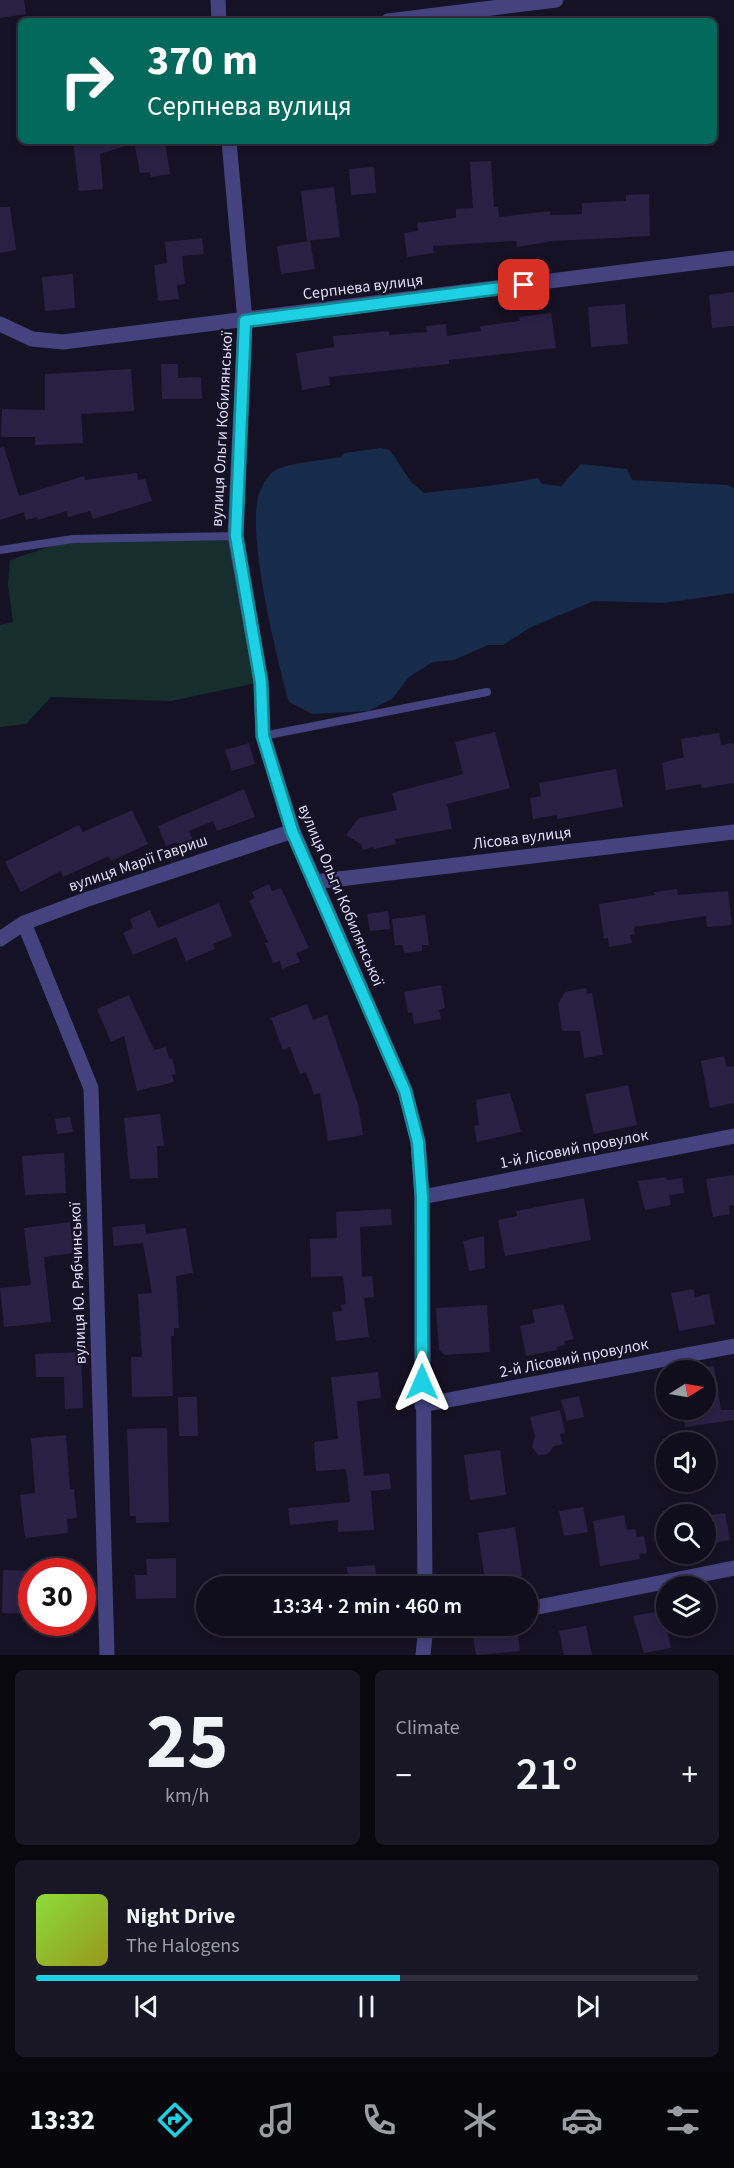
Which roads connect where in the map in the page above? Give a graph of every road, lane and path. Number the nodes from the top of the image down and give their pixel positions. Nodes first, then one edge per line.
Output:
1 (218, 0) edge
2 (556, 0) edge
3 (524, 2) edge
4 (219, 18) edge
5 (409, 18) edge
6 (229, 144) edge
7 (734, 258) edge
8 (245, 321) junction
9 (0, 324) edge
10 (236, 536) junction
11 (0, 550) edge
12 (487, 692) dead end
13 (263, 736) junction
14 (292, 831) junction
15 (734, 832) edge
16 (314, 882) junction
17 (24, 923) junction
18 (0, 939) edge
19 (734, 1136) edge
20 (422, 1197) junction
21 (734, 1346) edge
22 (422, 1405) junction
23 (734, 1568) edge
24 (425, 1576) edge
25 (538, 1607) edge
26 (425, 1636) edge
27 (107, 1655) edge
28 (423, 1655) edge

1 - 4 street
2 - 3 street
3 - 5 street
6 - 8 street, вулиця Ольги Кобилянської
7 - 8 street, Серпнева вулиця
8 - 9 street, Серпнева вулиця
8 - 10 street, вулиця Ольги Кобилянської
10 - 11 lane
10 - 13 street, вулиця Ольги Кобилянської
12 - 13 lane
13 - 14 street, вулиця Ольги Кобилянської
14 - 16 street, вулиця Ольги Кобилянської
14 - 17 street, вулиця Марії Гавриш
15 - 16 street, Лісова вулиця
16 - 20 street, вулиця Ольги Кобилянської
17 - 18 street, вулиця Марії Гавриш
17 - 27 street, вулиця Ю. Рябчинської
19 - 20 street, 1-й Лісовий провулок
20 - 22 street, вулиця Ольги Кобилянської
21 - 22 street, 2-й Лісовий провулок
22 - 24 street, вулиця Ольги Кобилянської
23 - 25 street
26 - 28 street

